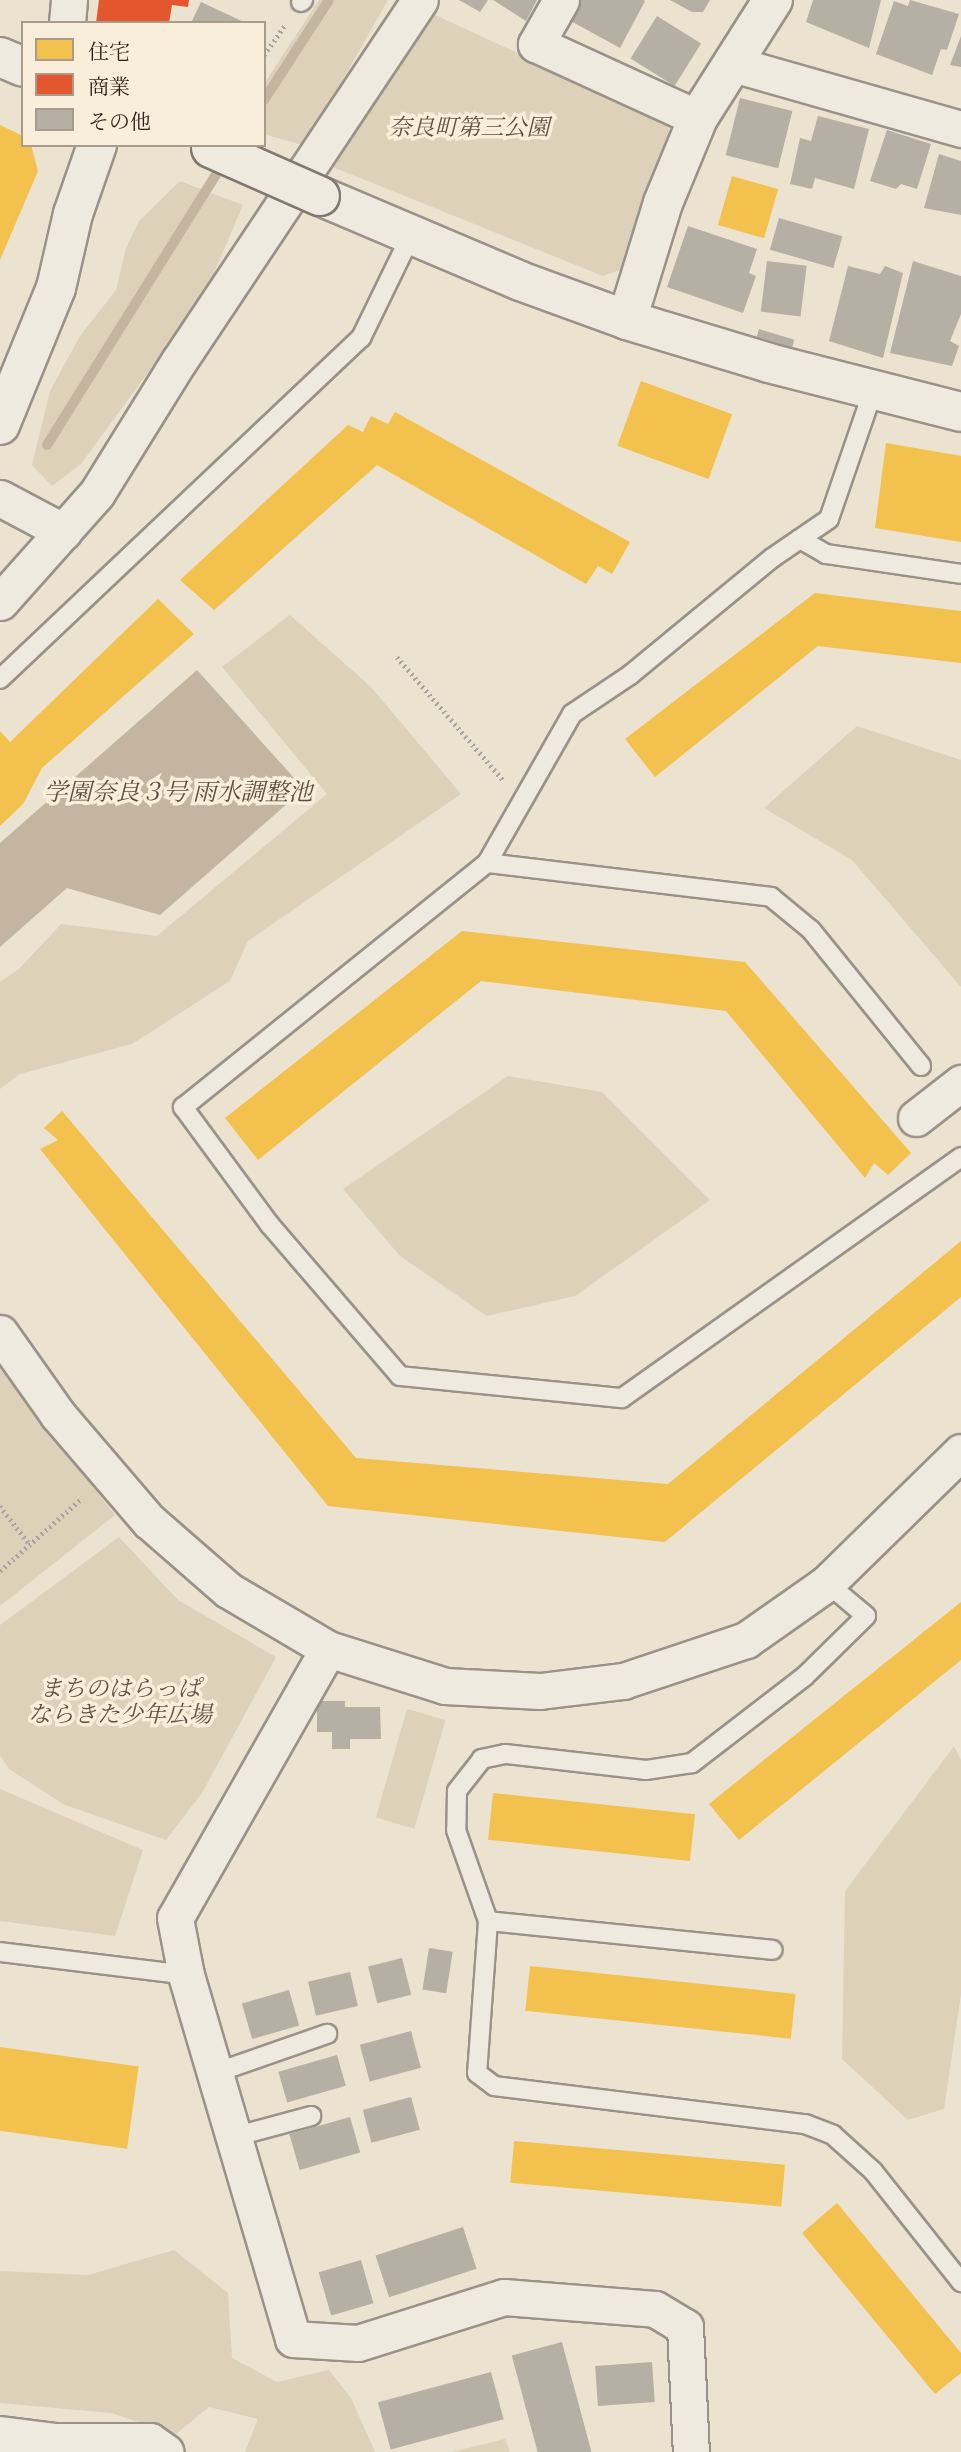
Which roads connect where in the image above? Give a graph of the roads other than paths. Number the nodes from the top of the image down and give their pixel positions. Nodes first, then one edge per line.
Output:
1 (69, 0) edge
2 (420, 0) edge
3 (561, 0) edge
4 (773, 0) edge
5 (67, 21) edge
6 (0, 57) edge
7 (733, 64) junction
8 (21, 66) edge
9 (698, 118) junction
10 (961, 129) edge
11 (96, 147) edge
12 (207, 147) edge
13 (411, 234) junction
14 (627, 320) junction
15 (873, 391) junction
16 (961, 412) edge
17 (0, 425) edge
18 (0, 498) edge
19 (64, 532) junction
20 (800, 539) junction
21 (961, 573) edge
22 (0, 602) edge
23 (0, 679) edge
24 (487, 863) junction
25 (921, 1066) dead end
26 (961, 1083) edge
27 (916, 1118) dead end
28 (961, 1157) edge
29 (0, 1333) edge
30 (961, 1452) edge
31 (827, 1583) junction
32 (328, 1649) junction
33 (488, 1921) junction
34 (773, 1950) dead end
35 (0, 1952) edge
36 (187, 1975) junction
37 (327, 2035) dead end
38 (215, 2073) junction
39 (311, 2116) dead end
40 (237, 2136) junction
41 (961, 2282) edge
42 (0, 2434) edge
43 (53, 2446) edge
44 (166, 2452) edge
45 (691, 2452) edge

1 - 5 street
2 - 19 street
3 - 9 street
4 - 7 street
6 - 8 street
7 - 9 street
7 - 10 street
9 - 14 street
11 - 17 street
12 - 13 street, bridge
13 - 14 street
13 - 23 lane
14 - 15 street
15 - 16 street
15 - 20 lane
18 - 19 street
19 - 22 street
20 - 21 lane
20 - 24 lane
24 - 25 lane
24 - 28 lane
26 - 27 street
29 - 32 street
30 - 31 street
31 - 32 street
31 - 33 lane
32 - 36 street
33 - 34 lane
33 - 41 lane
35 - 36 lane
36 - 38 street
37 - 38 lane
38 - 40 street
39 - 40 lane
40 - 45 street
42 - 43 street
43 - 44 street

